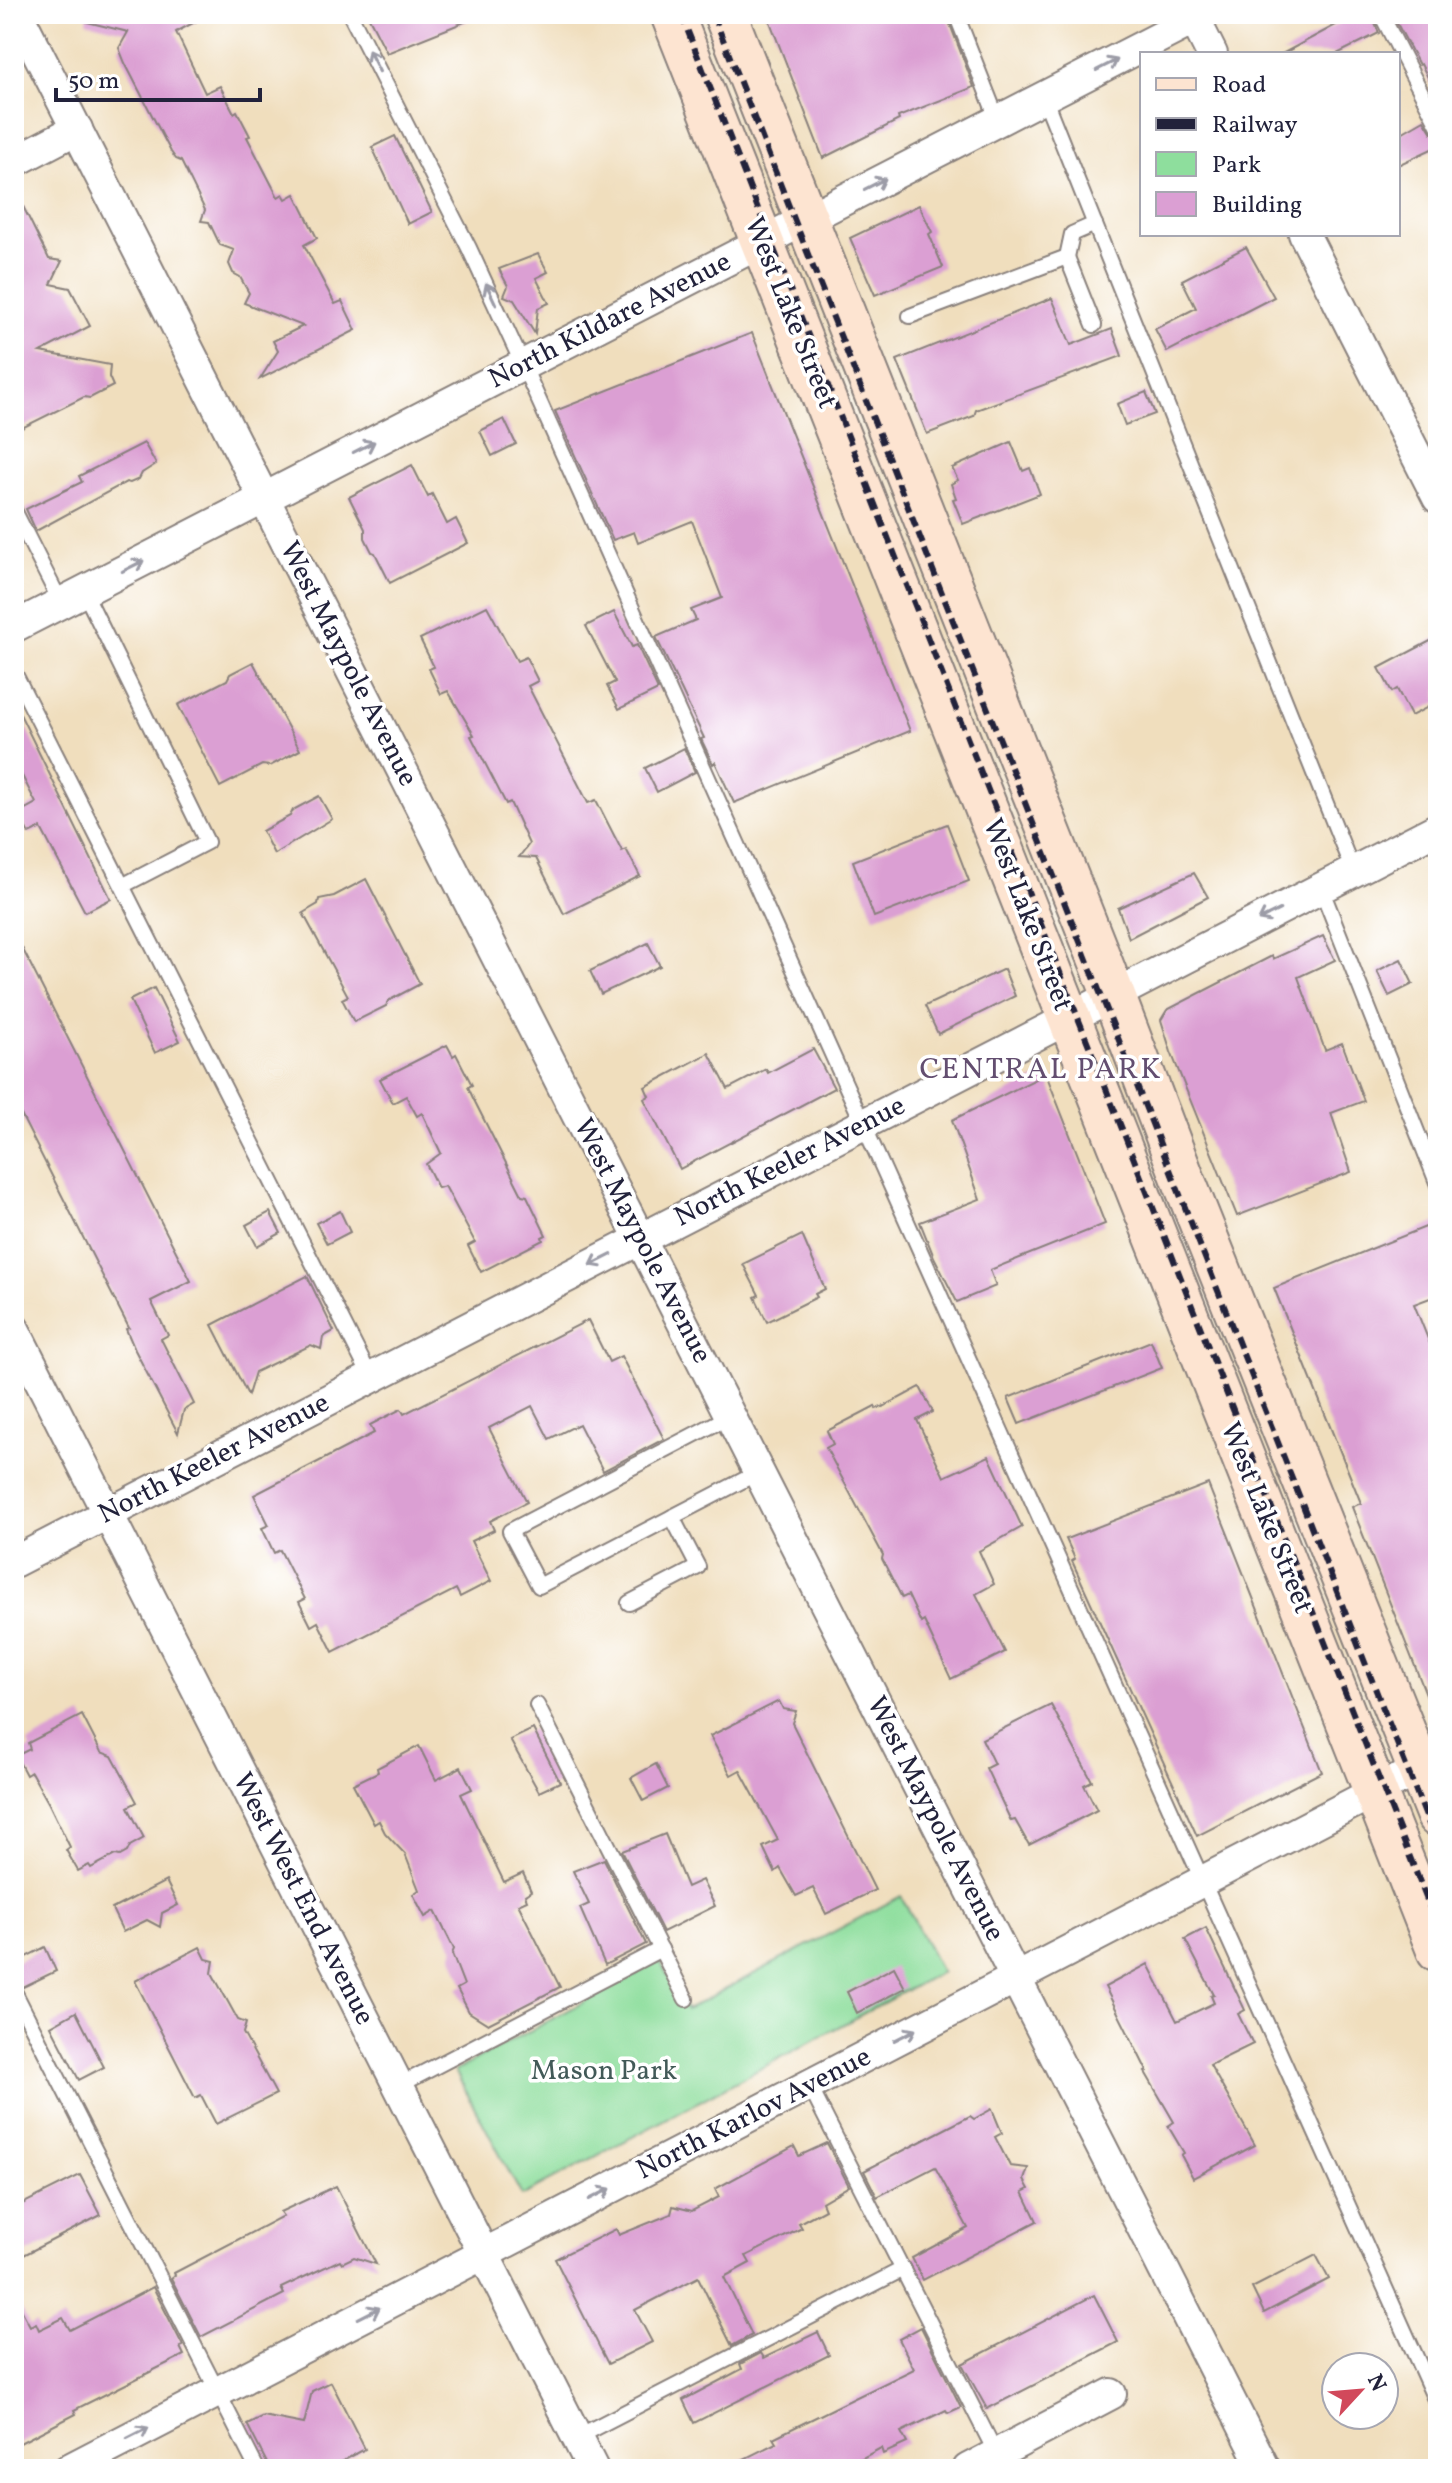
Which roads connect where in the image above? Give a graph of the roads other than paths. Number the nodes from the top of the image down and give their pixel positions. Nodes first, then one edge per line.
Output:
1 (18, 14) edge
2 (350, 14) edge
3 (672, 14) edge
4 (697, 14) edge
5 (725, 14) edge
6 (956, 14) edge
7 (1381, 14) edge
8 (1197, 16) edge
9 (1211, 52) edge
10 (1044, 97) junction
11 (998, 121) junction
12 (1438, 125) edge
13 (77, 129) junction
14 (14, 162) edge
15 (1095, 224) junction
16 (784, 231) junction
17 (1305, 236) edge
18 (1067, 257) junction
19 (910, 316) dead end
20 (1094, 325) dead end
21 (523, 365) junction
22 (264, 498) junction
23 (1438, 498) edge
24 (14, 510) edge
25 (72, 597) junction
26 (14, 627) edge
27 (14, 672) edge
28 (1438, 828) edge
29 (1353, 871) junction
30 (124, 885) junction
31 (1321, 888) junction
32 (1090, 1007) junction
33 (862, 1125) junction
34 (1438, 1185) edge
35 (641, 1239) junction
36 (17, 1340) edge
37 (371, 1378) junction
38 (730, 1416) junction
39 (759, 1472) junction
40 (108, 1514) junction
41 (672, 1517) junction
42 (14, 1562) edge
43 (629, 1603) dead end
44 (537, 1705) dead end
45 (1407, 1775) edge
46 (1438, 1816) edge
47 (1203, 1881) junction
48 (1438, 1886) edge
49 (661, 1949) junction
50 (1438, 1950) edge
51 (1016, 1978) junction
52 (14, 1991) edge
53 (686, 1999) dead end
54 (809, 2085) junction
55 (398, 2086) junction
56 (483, 2254) junction
57 (903, 2269) junction
58 (217, 2392) junction
59 (1111, 2394) dead end
60 (1438, 2406) edge
61 (577, 2437) junction
62 (1000, 2461) edge
63 (69, 2469) edge
64 (257, 2469) edge
65 (593, 2469) edge
66 (968, 2469) edge
67 (1265, 2469) edge

1 - 13 street, West Maypole Avenue
21 -> 2 lane
3 - 16 main road, West Lake Street
4 - 16 main road, West Lake Street
5 - 16 main road, West Lake Street
6 - 11 lane
7 - 12 lane
8 - 9 street
10 -> 8 street, North Kildare Avenue
10 - 11 street, North Kildare Avenue
10 - 15 lane
16 -> 11 street, North Kildare Avenue
13 - 14 street
13 - 22 street, West Maypole Avenue
15 - 18 lane
15 - 29 lane
16 - 21 street, North Kildare Avenue
16 - 32 main road, West Lake Street
17 - 23 street
18 - 19 lane
18 - 20 lane
22 -> 21 street, North Kildare Avenue
21 - 33 lane
25 -> 22 street, North Kildare Avenue
22 - 35 street, West Maypole Avenue
24 - 25 lane
25 - 26 street, North Kildare Avenue
25 - 30 lane
27 - 30 lane
28 - 29 street, North Keeler Avenue
29 - 31 street, North Keeler Avenue
30 - 37 lane
31 -> 32 street, North Keeler Avenue
31 - 34 lane
32 - 33 street, North Keeler Avenue
32 - 45 main road, West Lake Street
33 - 35 street, North Keeler Avenue
33 - 47 lane
35 -> 37 street, North Keeler Avenue
35 - 38 street, West Maypole Avenue
36 - 40 street, West West End Avenue
37 - 40 street, North Keeler Avenue
38 - 39 street, West Maypole Avenue
38 - 41 lane
39 - 41 lane
39 - 51 street, West Maypole Avenue
40 - 42 street, North Keeler Avenue
40 - 55 street, West West End Avenue
41 - 43 lane
44 - 49 lane
45 - 46 main road, West Lake Street
45 - 47 street, North Karlov Avenue
45 - 48 main road, West Lake Street
45 - 50 main road, West Lake Street
47 - 51 street, North Karlov Avenue
47 - 60 lane
49 - 53 lane
49 - 55 lane
54 -> 51 street, North Karlov Avenue
51 - 67 street, West Maypole Avenue
52 - 58 lane
56 -> 54 street, North Karlov Avenue
54 - 57 lane
55 - 56 street, West West End Avenue
58 -> 56 street, North Karlov Avenue
56 - 61 street, West West End Avenue
57 - 61 lane
57 - 62 lane
63 -> 58 street, North Karlov Avenue
58 - 64 lane
59 - 62 street
61 - 65 street, West West End Avenue
62 - 66 street

